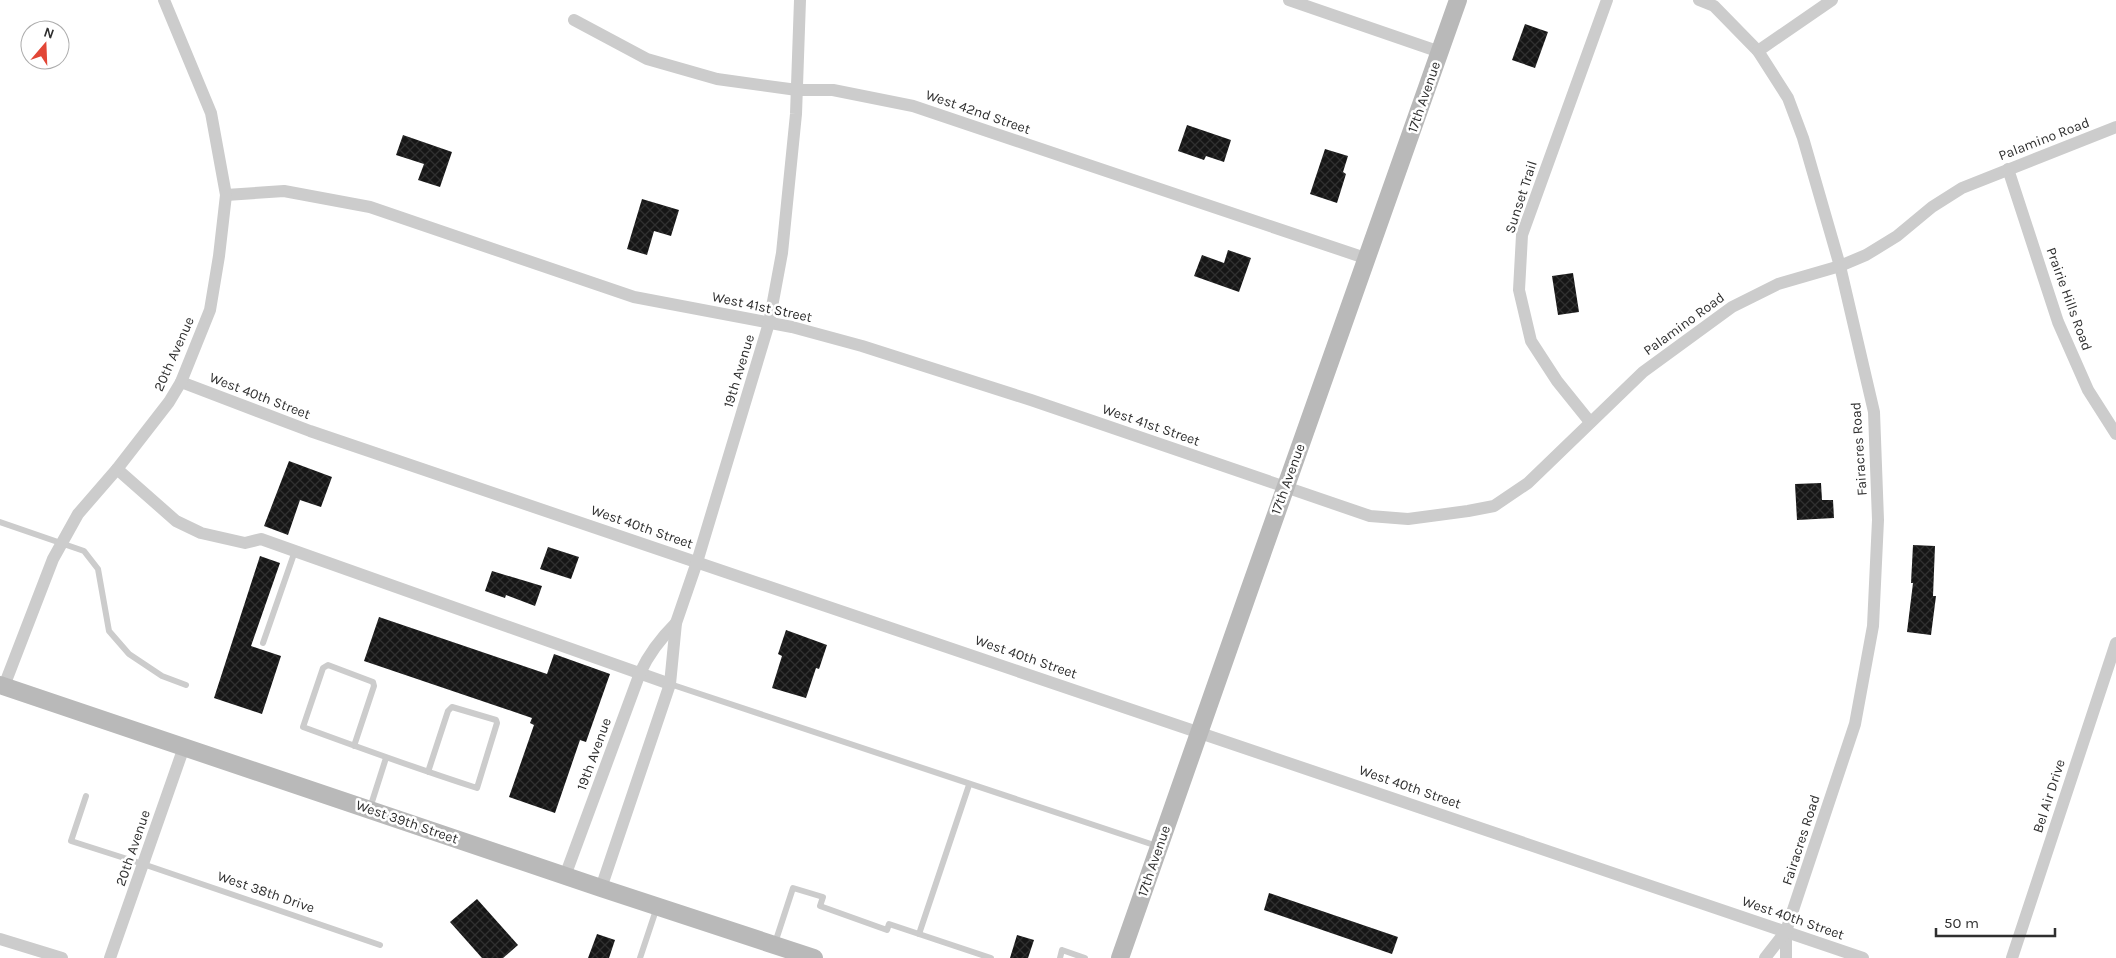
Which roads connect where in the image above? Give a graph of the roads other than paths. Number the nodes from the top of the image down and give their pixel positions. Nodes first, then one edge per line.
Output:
1 (164, 0) edge
2 (800, 0) edge
3 (1289, 0) edge
4 (1458, 0) edge
5 (1607, 0) edge
6 (1699, 0) edge
7 (1832, 0) edge
8 (574, 20) dead end
9 (1758, 51) junction
10 (1440, 52) junction
11 (797, 90) junction
12 (2116, 127) edge
13 (2008, 168) junction
14 (226, 195) junction
15 (1368, 259) junction
16 (1840, 266) junction
17 (769, 322) junction
18 (181, 382) junction
19 (1590, 422) junction
20 (2116, 434) edge
21 (117, 469) junction
22 (1285, 486) junction
23 (0, 522) edge
24 (62, 543) junction
25 (295, 551) junction
26 (697, 562) junction
27 (676, 623) junction
28 (263, 643) dead end
29 (2116, 643) edge
30 (640, 673) junction
31 (186, 684) dead end
32 (670, 684) junction
33 (2, 686) edge
34 (1199, 731) junction
35 (354, 746) junction
36 (184, 747) junction
37 (386, 758) junction
38 (428, 772) junction
39 (969, 785) junction
40 (86, 796) dead end
41 (370, 810) junction
42 (1159, 847) junction
43 (143, 864) junction
44 (565, 876) junction
45 (601, 888) junction
46 (658, 906) junction
47 (1786, 931) junction
48 (919, 934) junction
49 (0, 939) edge
50 (380, 945) dead end
51 (774, 945) junction
52 (62, 958) edge
53 (110, 958) edge
54 (640, 958) edge
55 (814, 958) edge
56 (991, 958) edge
57 (1060, 958) edge
58 (1085, 958) edge
59 (1120, 958) edge
60 (1765, 958) edge
61 (1786, 958) edge
62 (1863, 958) edge
63 (2012, 958) edge

1 - 14 street, 20th Avenue
2 - 11 street, 19th Avenue
3 - 10 street
4 - 10 main road, 17th Avenue
5 - 19 street, Sunset Trail
6 - 9 street, Fairacres Road
7 - 9 street
8 - 11 street, West 42nd Street
9 - 16 street, Fairacres Road
10 - 15 main road, 17th Avenue
11 - 15 street, West 42nd Street
11 - 17 street, 19th Avenue
12 - 13 street, Palamino Road
13 - 16 street, Palamino Road
13 - 20 street, Prairie Hills Road
14 - 17 street, West 41st Street
14 - 18 street, 20th Avenue
15 - 22 main road, 17th Avenue
16 - 19 street, Palamino Road
16 - 47 street, Fairacres Road
17 - 22 street, West 41st Street
17 - 26 street, 19th Avenue
18 - 21 street, 20th Avenue
18 - 26 street, West 40th Street
19 - 22 street, Palamino Road
21 - 24 street, 20th Avenue
21 - 25 street
22 - 34 main road, 17th Avenue
23 - 24 lane
24 - 31 lane
24 - 33 street, 20th Avenue
25 - 28 lane
25 - 30 street
26 - 27 street, 19th Avenue
26 - 34 street, West 40th Street
27 - 30 street, 19th Avenue
27 - 32 street, 19th Avenue
29 - 63 street, Bel Air Drive
30 - 32 street
30 - 44 street, 19th Avenue
32 - 39 lane
32 - 45 street, 19th Avenue
33 - 36 main road, West 39th Street
34 - 42 main road, 17th Avenue
34 - 47 street, West 40th Street
35 - 35 lane
35 - 37 lane
36 - 41 main road, West 39th Street
36 - 43 street, 20th Avenue
37 - 38 lane
37 - 41 lane
38 - 38 lane
39 - 42 lane
39 - 48 lane
40 - 43 lane, West 38th Drive
41 - 44 main road, West 39th Street
42 - 59 main road, 17th Avenue
43 - 50 lane, West 38th Drive
43 - 53 street, 20th Avenue
44 - 45 main road, West 39th Street
45 - 46 main road, West 39th Street
46 - 51 main road, West 39th Street
46 - 54 lane
47 - 60 street, Fairacres Road
47 - 61 street, Fairacres Road
47 - 62 street, West 40th Street
48 - 51 lane
48 - 56 lane
49 - 52 street
51 - 55 main road, West 39th Street
57 - 58 lane

